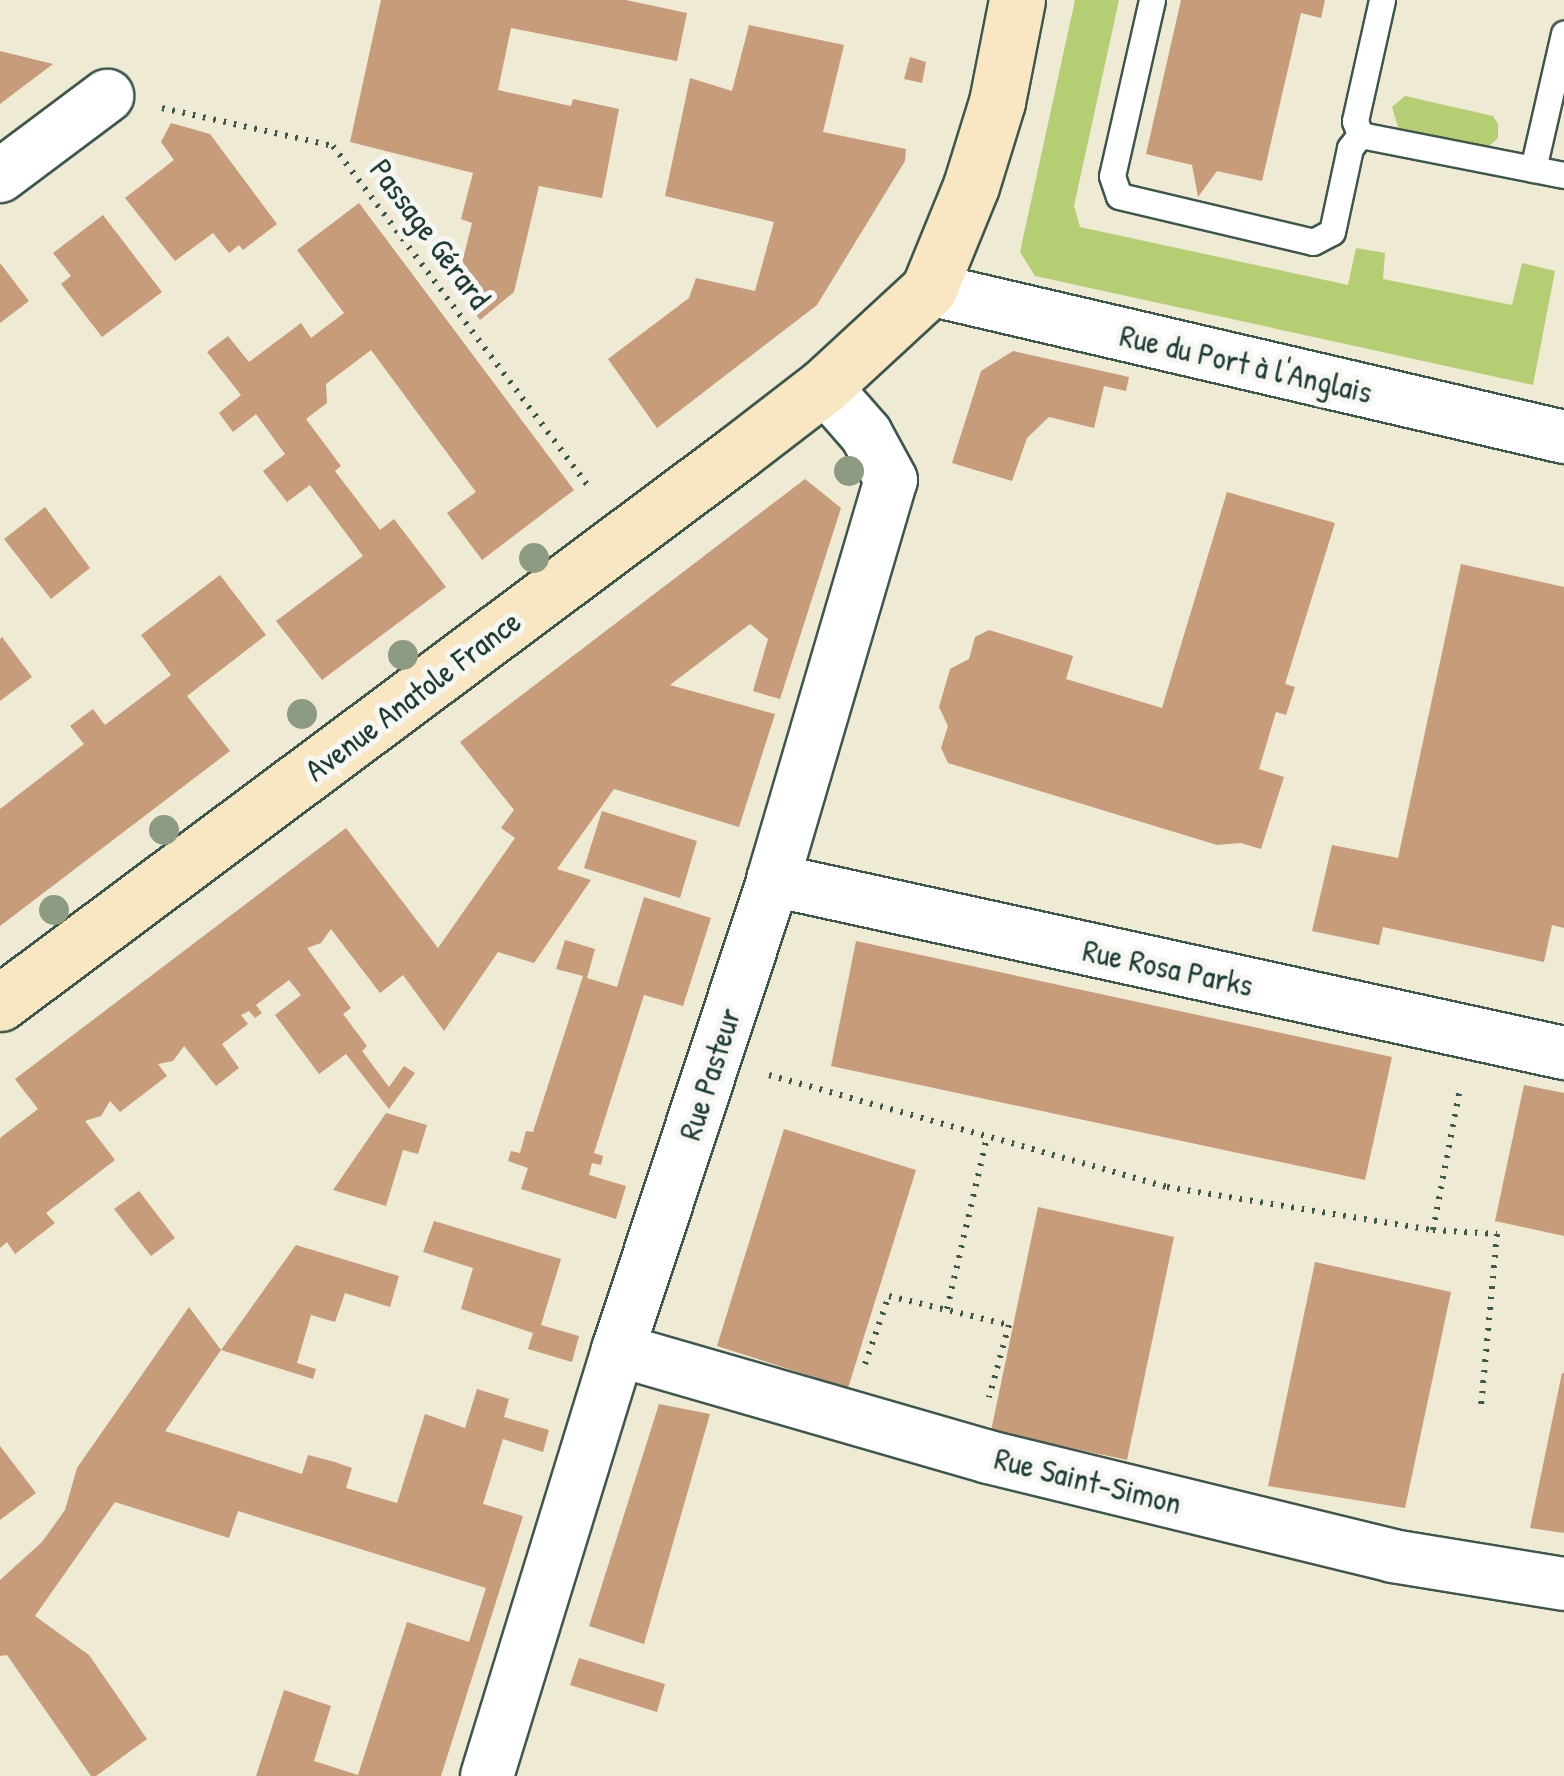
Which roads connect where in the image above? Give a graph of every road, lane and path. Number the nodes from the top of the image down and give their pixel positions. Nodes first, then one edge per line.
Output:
1 (1016, 0) edge
2 (1152, 0) edge
3 (1382, 0) edge
4 (1564, 34) edge
5 (107, 96) joint
6 (1360, 135) junction
7 (1533, 169) junction
8 (1564, 175) edge
9 (0, 176) edge
10 (929, 289) junction
11 (824, 386) junction
12 (1564, 436) edge
13 (627, 536) junction
14 (772, 880) junction
15 (0, 1003) edge
16 (1473, 1034) junction
17 (1564, 1054) edge
18 (762, 1073) dead end
19 (987, 1137) junction
20 (1433, 1230) junction
21 (947, 1309) junction
22 (618, 1350) junction
23 (876, 1373) dead end
24 (977, 1395) dead end
25 (1481, 1406) dead end
26 (1564, 1584) edge
27 (487, 1776) edge

1 - 10 main road
2 - 6 lane
3 - 6 lane
4 - 7 lane
5 - 9 street
5 - 13 path, Passage Gérard
6 - 7 lane
7 - 8 lane
10 - 11 main road, Avenue Anatole France
10 - 12 street, Rue du Port à l'Anglais
11 - 13 main road, Avenue Anatole France
11 - 14 street, Rue Pasteur
13 - 15 main road, Avenue Anatole France
14 - 16 street, Rue Rosa Parks
14 - 22 street, Rue Pasteur
16 - 17 street, Rue Rosa Parks
16 - 20 path
18 - 19 path
19 - 20 path
19 - 21 path
20 - 25 path
21 - 23 path
21 - 24 path
22 - 26 street, Rue Saint-Simon
22 - 27 street, Rue Pasteur

